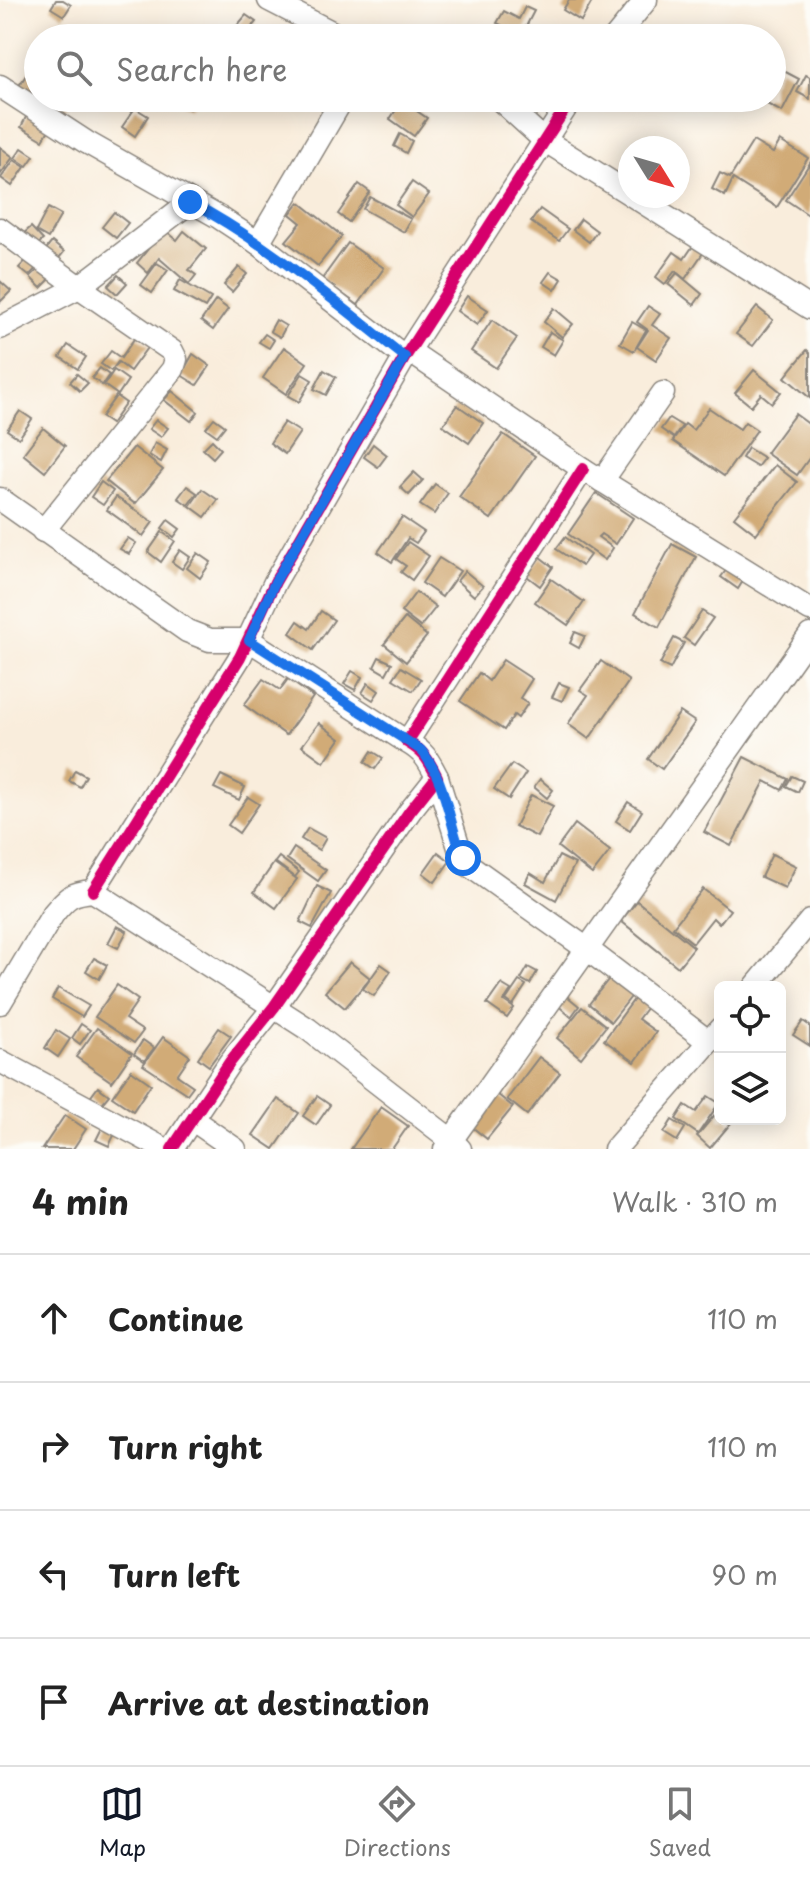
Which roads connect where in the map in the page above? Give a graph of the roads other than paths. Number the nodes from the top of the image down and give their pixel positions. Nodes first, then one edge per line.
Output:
1 (269, 0) edge
2 (646, 0) edge
3 (316, 24) edge
4 (626, 24) edge
5 (2, 91) edge
6 (24, 104) edge
7 (37, 112) edge
8 (335, 112) edge
9 (513, 112) edge
10 (563, 112) edge
11 (544, 140) junction
12 (618, 187) edge
13 (190, 202) junction
14 (652, 208) edge
15 (0, 229) edge
16 (258, 243) junction
17 (79, 287) junction
18 (810, 308) edge
19 (0, 328) edge
20 (407, 354) junction
21 (663, 393) dead end
22 (592, 475) junction
23 (0, 499) edge
24 (43, 531) junction
25 (810, 610) edge
26 (810, 635) edge
27 (249, 640) junction
28 (407, 742) junction
29 (437, 777) junction
30 (93, 891) junction
31 (810, 921) edge
32 (587, 949) junction
33 (760, 981) edge
34 (0, 1003) edge
35 (274, 1007) junction
36 (714, 1035) edge
37 (0, 1061) edge
38 (193, 1120) junction
39 (452, 1146) edge
40 (164, 1149) edge
41 (172, 1149) edge
42 (235, 1149) edge
43 (615, 1149) edge

1 - 3 street
2 - 4 street
5 - 6 street
7 - 13 street
8 - 16 street
9 - 11 street
10 - 11 street
11 - 12 street
11 - 20 street
13 - 16 street
13 - 17 street
14 - 18 street
15 - 17 street
16 - 20 street
17 - 19 street
17 - 24 street
20 - 22 street
20 - 27 street
21 - 22 street
22 - 25 street
22 - 28 street
23 - 24 street
24 - 27 street
26 - 32 street
27 - 28 street
27 - 30 street
28 - 29 street
29 - 32 street
29 - 35 street
30 - 34 street
30 - 35 street
31 - 33 street
32 - 36 street
32 - 39 street
35 - 38 street
35 - 39 street
36 - 43 street
37 - 40 street
38 - 41 street
38 - 42 street

